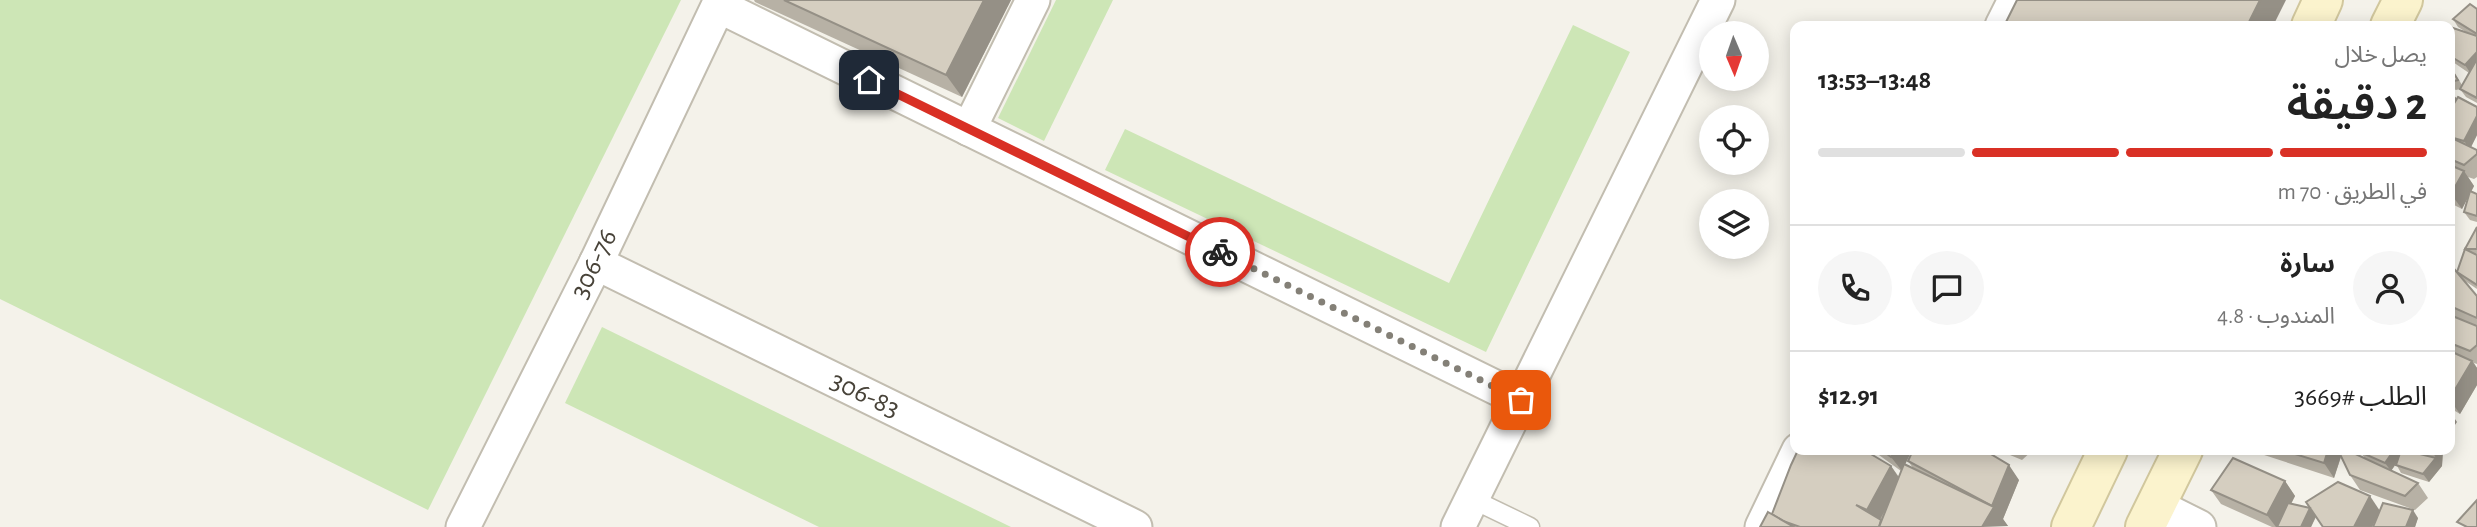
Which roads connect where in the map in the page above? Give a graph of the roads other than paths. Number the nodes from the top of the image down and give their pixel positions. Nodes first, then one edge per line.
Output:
1 (1033, 0) edge
2 (1718, 0) edge
3 (2015, 0) edge
4 (2323, 0) edge
5 (2403, 0) edge
6 (720, 3) edge
7 (2005, 21) edge
8 (2313, 21) edge
9 (2392, 21) edge
10 (969, 129) junction
11 (596, 263) junction
12 (1521, 400) junction
13 (1797, 455) edge
14 (2106, 455) edge
15 (2180, 455) edge
16 (1465, 513) edge
17 (2150, 516) edge
18 (463, 527) edge
19 (1135, 527) edge
20 (1530, 527) edge
21 (1762, 527) edge
22 (2071, 527) edge
23 (2199, 527) edge

1 - 10 street
2 - 12 street
3 - 7 street
4 - 8 street
5 - 9 street
6 - 10 street
6 - 11 street, 306-76
10 - 12 street
11 - 18 street, 306-76
11 - 19 street, 306-83
12 - 16 street
13 - 21 street
14 - 22 street
15 - 17 street
16 - 20 lane
17 - 23 street

